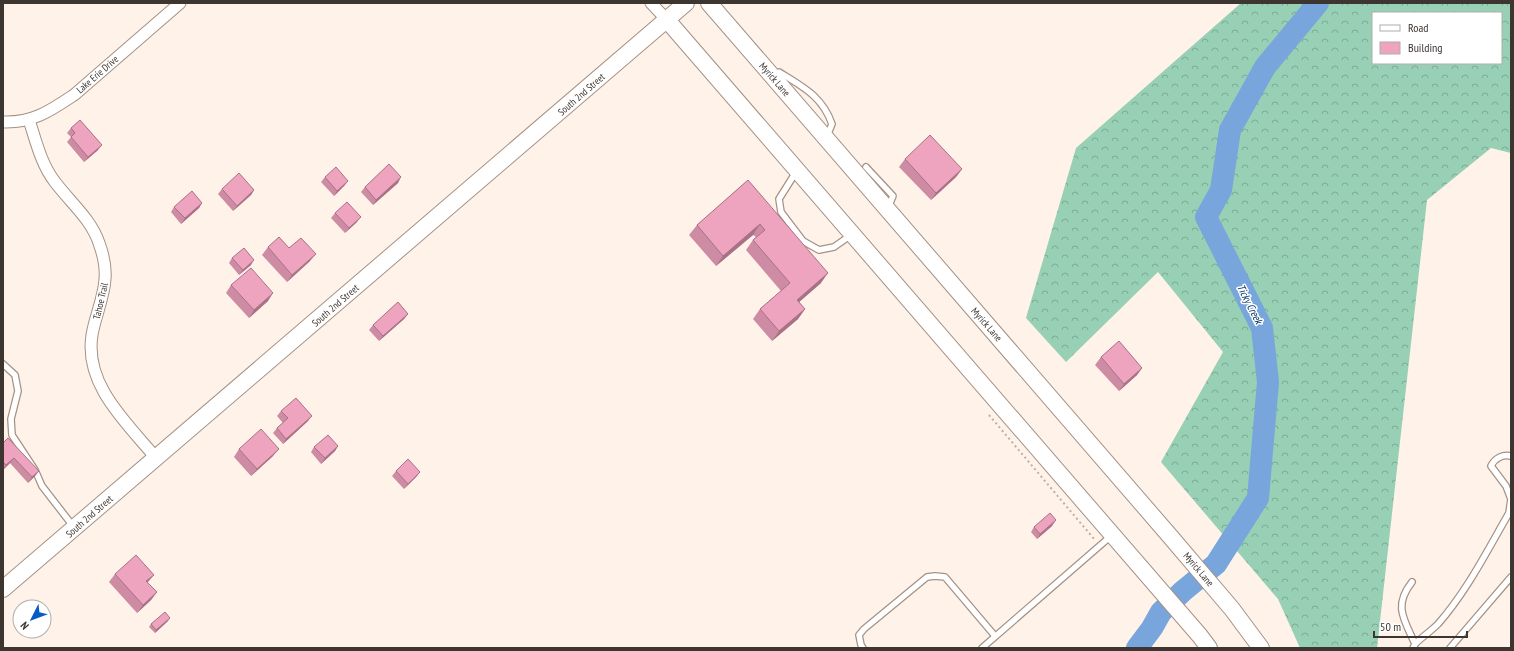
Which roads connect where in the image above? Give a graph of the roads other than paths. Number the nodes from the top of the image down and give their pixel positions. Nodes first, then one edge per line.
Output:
1 (180, 3) edge
2 (651, 3) edge
3 (686, 3) edge
4 (709, 3) edge
5 (667, 20) junction
6 (29, 120) junction
7 (3, 122) edge
8 (866, 167) dead end
9 (797, 170) junction
10 (886, 207) junction
11 (853, 234) junction
12 (3, 364) edge
13 (1511, 456) edge
14 (156, 458) junction
15 (74, 528) junction
16 (1112, 534) junction
17 (1511, 577) edge
18 (1412, 582) dead end
19 (3, 589) edge
20 (995, 636) junction
21 (1204, 642) edge
22 (1414, 646) edge
23 (863, 648) edge
24 (982, 648) edge
25 (1262, 648) edge
26 (1450, 648) edge

1 - 6 street, Lake Erie Drive
2 - 5 street
3 - 5 street, South 2nd Street
4 - 10 street, Myrick Lane
5 - 9 street
5 - 14 street, South 2nd Street
6 - 7 street, Lake Erie Drive
6 - 14 street, Tahoe Trail
8 - 10 lane
9 - 11 street
9 - 11 lane
10 - 25 street, Myrick Lane
11 - 16 street
12 - 15 lane
13 - 22 lane
14 - 15 street, South 2nd Street
15 - 19 street, South 2nd Street
16 - 20 lane
16 - 21 street
17 - 26 lane
18 - 22 lane
20 - 23 lane
20 - 24 lane

